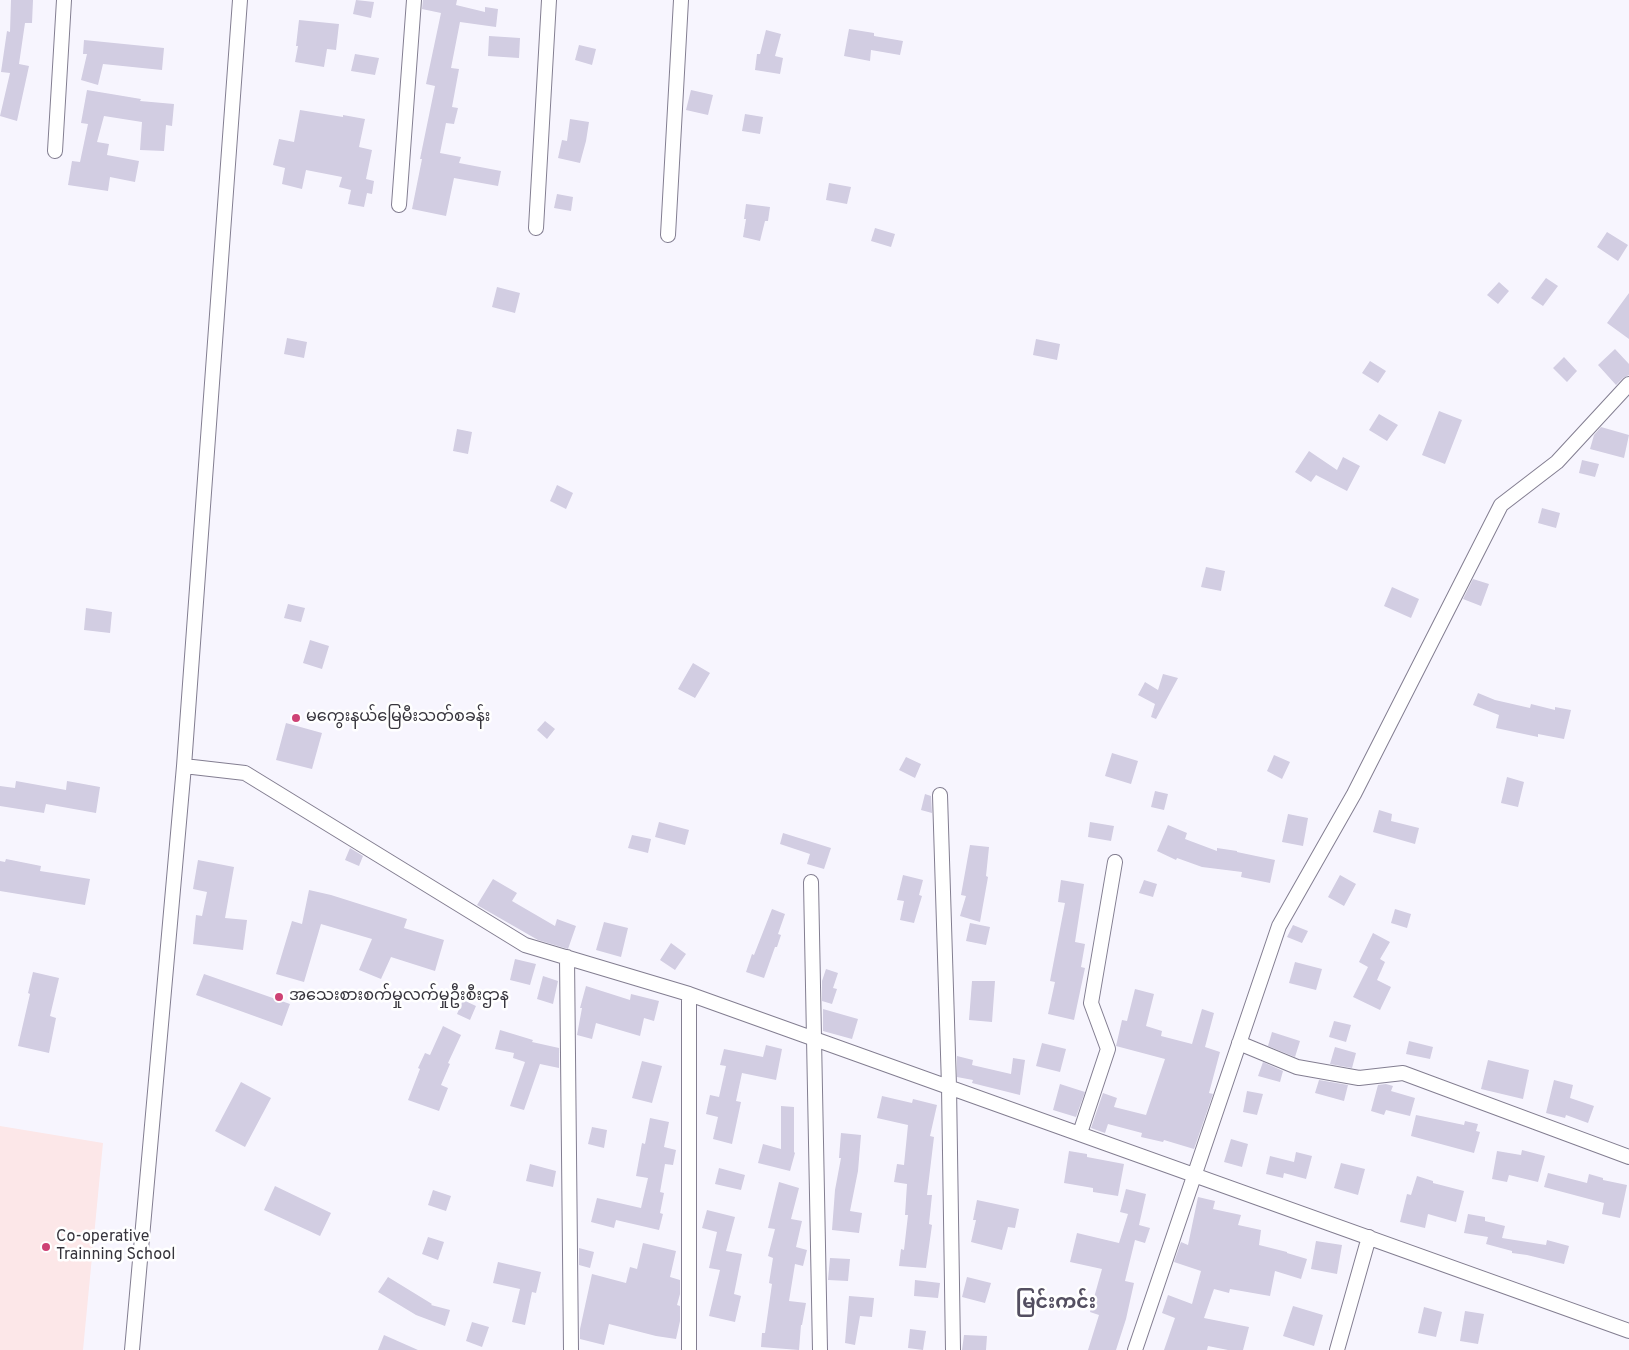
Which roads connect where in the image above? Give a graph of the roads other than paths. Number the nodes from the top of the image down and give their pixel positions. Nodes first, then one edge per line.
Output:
1 (64, 0) edge
2 (240, 0) edge
3 (414, 0) edge
4 (549, 0) edge
5 (682, 0) edge
6 (55, 151) dead end
7 (399, 205) dead end
8 (536, 228) dead end
9 (668, 235) dead end
10 (1629, 384) edge
11 (184, 766) junction
12 (940, 795) dead end
13 (1115, 862) dead end
14 (811, 882) dead end
15 (567, 957) junction
16 (689, 994) junction
17 (814, 1038) junction
18 (1239, 1043) junction
19 (949, 1086) junction
20 (1080, 1133) junction
21 (1629, 1157) edge
22 (1194, 1174) junction
23 (1369, 1237) junction
24 (1629, 1331) edge
25 (132, 1350) edge
26 (571, 1350) edge
27 (688, 1350) edge
28 (820, 1350) edge
29 (952, 1350) edge
30 (1135, 1350) edge
31 (1337, 1350) edge

1 - 6 street
2 - 11 street
3 - 7 street
4 - 8 street
5 - 9 street
10 - 18 street
11 - 15 street
11 - 25 street
12 - 19 street
13 - 20 street
14 - 17 street
15 - 16 street
15 - 26 street
16 - 17 street
16 - 27 street
17 - 19 street
17 - 28 street
18 - 21 street
18 - 22 street
19 - 20 street
19 - 29 street
20 - 22 street
22 - 23 street
22 - 30 street
23 - 24 street
23 - 31 street

